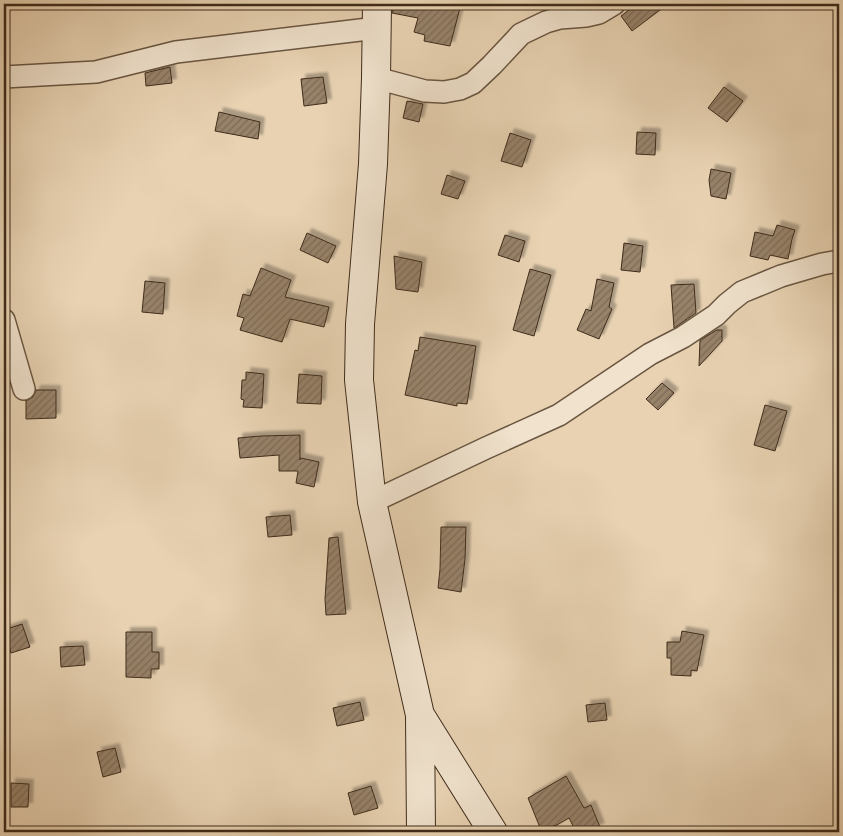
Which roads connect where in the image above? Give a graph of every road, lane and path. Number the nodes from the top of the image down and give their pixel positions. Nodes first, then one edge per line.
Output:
1 (614, 4) edge
2 (377, 16) edge
3 (4, 77) edge
4 (376, 78) junction
5 (839, 261) edge
6 (4, 320) edge
7 (24, 390) dead end
8 (372, 502) junction
9 (420, 715) junction
10 (421, 832) edge
11 (493, 832) edge

1 - 4 street
2 - 3 street
2 - 4 street
4 - 8 street
5 - 8 street
6 - 7 street
8 - 9 street
9 - 10 street
9 - 11 street

